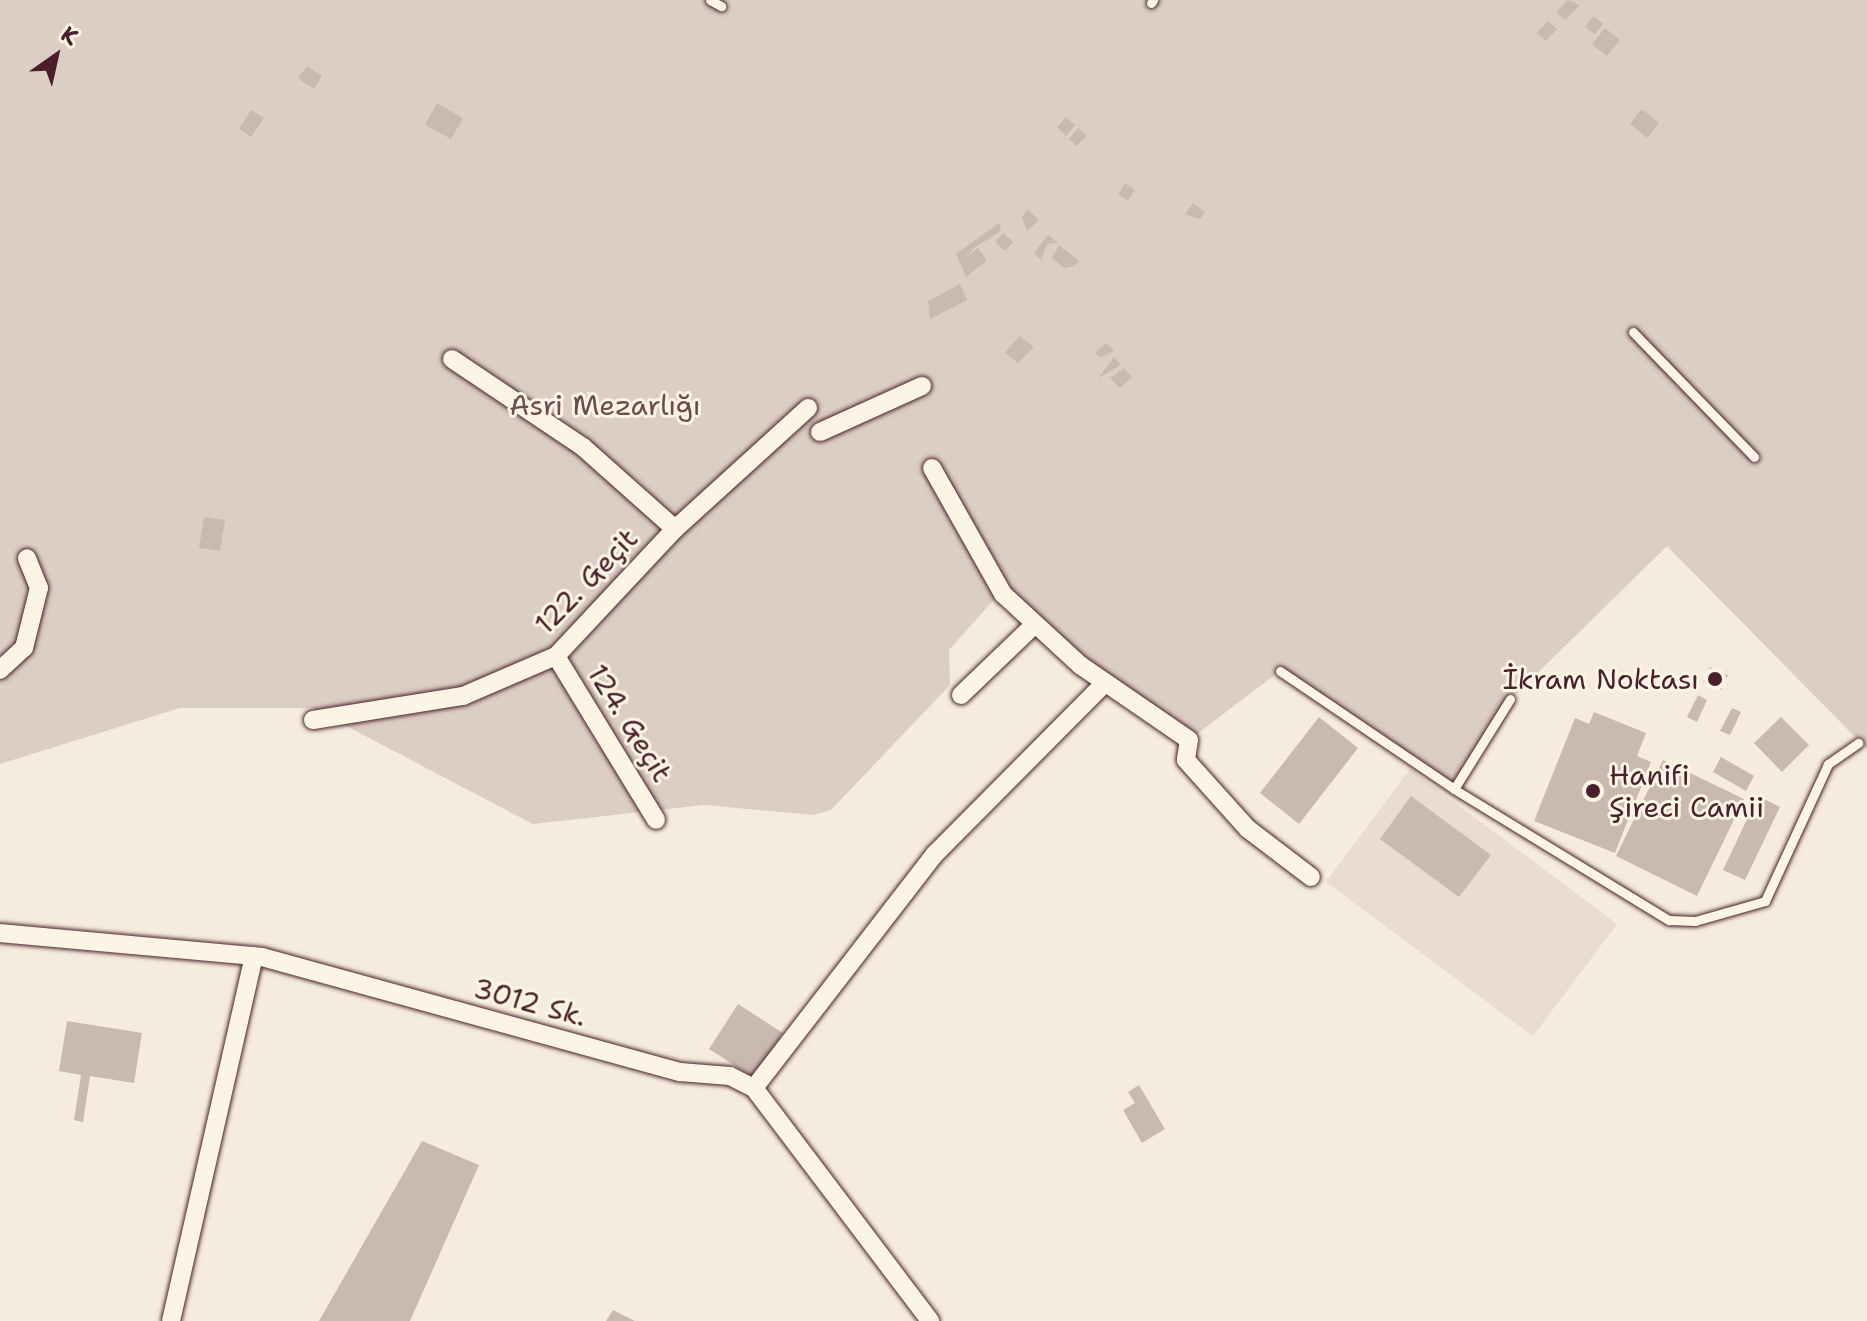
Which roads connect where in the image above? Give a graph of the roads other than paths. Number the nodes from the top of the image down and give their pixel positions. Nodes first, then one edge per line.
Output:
1 (710, 0) edge
2 (721, 6) dead end
3 (1633, 332) dead end
4 (452, 359) dead end
5 (922, 386) dead end
6 (808, 408) dead end
7 (820, 432) dead end
8 (1754, 457) dead end
9 (932, 468) dead end
10 (675, 529) junction
11 (27, 558) dead end
12 (1033, 626) junction
13 (556, 656) junction
14 (0, 670) edge
15 (1280, 671) dead end
16 (1105, 683) junction
17 (961, 695) dead end
18 (1510, 699) dead end
19 (313, 720) dead end
20 (1858, 743) dead end
21 (1454, 789) junction
22 (656, 820) dead end
23 (1311, 877) dead end
24 (0, 933) edge
25 (254, 956) junction
26 (754, 1088) junction
27 (171, 1321) edge
28 (930, 1321) edge

1 - 2 lane
3 - 8 lane
4 - 10 street
5 - 7 street
6 - 10 street, 122. Geçit
9 - 12 street
10 - 13 street, 122. Geçit
11 - 14 street
12 - 16 street
12 - 17 street
13 - 19 street, 122. Geçit
13 - 22 street, 124. Geçit
15 - 21 lane
16 - 23 street
16 - 26 street
18 - 21 lane
20 - 21 lane
24 - 25 street, 3012 Sk.
25 - 26 street, 3012 Sk.
25 - 27 street
26 - 28 street

